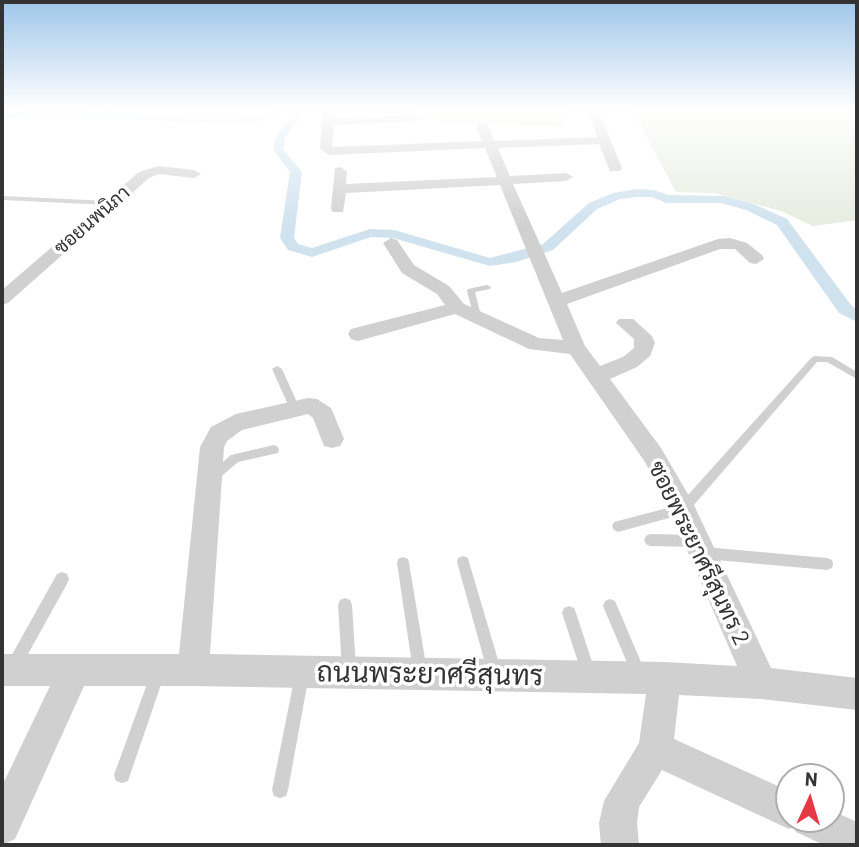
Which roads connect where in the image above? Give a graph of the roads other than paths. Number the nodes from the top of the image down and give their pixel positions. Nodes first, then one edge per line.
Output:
1 (326, 149) edge
2 (409, 149) edge
3 (492, 149) edge
4 (607, 149) edge
5 (615, 168) dead end
6 (340, 171) dead end
7 (194, 174) dead end
8 (566, 177) dead end
9 (505, 180) junction
10 (340, 189) junction
11 (3, 198) edge
12 (109, 203) junction
13 (338, 209) dead end
14 (390, 243) dead end
15 (757, 259) dead end
16 (487, 287) dead end
17 (2, 299) edge
18 (555, 302) junction
19 (457, 308) junction
20 (477, 316) junction
21 (626, 323) dead end
22 (358, 334) dead end
23 (576, 348) junction
24 (277, 369) dead end
25 (596, 376) junction
26 (857, 376) edge
27 (295, 409) junction
28 (332, 439) dead end
29 (274, 450) dead end
30 (209, 482) junction
31 (682, 509) junction
32 (618, 526) dead end
33 (650, 540) dead end
34 (699, 547) junction
35 (463, 562) dead end
36 (403, 563) dead end
37 (827, 564) dead end
38 (62, 579) dead end
39 (345, 605) dead end
40 (610, 606) dead end
41 (569, 613) dead end
42 (192, 670) junction
43 (6, 671) edge
44 (74, 671) junction
45 (159, 671) junction
46 (303, 672) junction
47 (349, 673) junction
48 (421, 674) junction
49 (495, 675) junction
50 (590, 677) junction
51 (653, 677) junction
52 (761, 683) junction
53 (857, 694) edge
54 (655, 749) junction
55 (122, 775) dead end
56 (280, 790) dead end
57 (775, 804) edge
58 (2, 826) edge
59 (840, 833) edge
60 (857, 841) edge
61 (620, 845) edge

1 - 2 street
3 - 9 street, ซอยพระยาศรีสุนทร 2
4 - 5 street
6 - 10 street
7 - 12 street, ซอยนพนิภา
8 - 9 street
9 - 10 street
9 - 18 street, ซอยพระยาศรีสุนทร 2
10 - 13 street
11 - 12 lane
12 - 17 street, ซอยนพนิภา
14 - 19 street
15 - 18 street
16 - 20 lane
18 - 23 street, ซอยพระยาศรีสุนทร 2
19 - 20 street
19 - 22 street
20 - 23 street
21 - 25 street
23 - 25 street, ซอยพระยาศรีสุนทร 2
24 - 27 lane
25 - 31 street, ซอยพระยาศรีสุนทร 2
26 - 31 lane
27 - 28 street
27 - 30 street
29 - 30 lane
30 - 42 street
31 - 32 lane
31 - 34 street, ซอยพระยาศรีสุนทร 2
33 - 34 lane
34 - 37 lane
34 - 52 street, ซอยพระยาศรีสุนทร 2
35 - 49 lane
36 - 48 lane
38 - 43 lane
39 - 47 lane
40 - 51 lane
41 - 50 lane
42 - 45 street, ถนนพระยาศรีสุนทร
42 - 46 street, ถนนพระยาศรีสุนทร
43 - 44 street, ถนนพระยาศรีสุนทร
44 - 45 street, ถนนพระยาศรีสุนทร
44 - 58 street
45 - 55 lane
46 - 47 street, ถนนพระยาศรีสุนทร
46 - 56 lane
47 - 48 street, ถนนพระยาศรีสุนทร
48 - 49 street, ถนนพระยาศรีสุนทร
49 - 50 street, ถนนพระยาศรีสุนทร
50 - 51 street, ถนนพระยาศรีสุนทร
51 - 52 street, ถนนพระยาศรีสุนทร
51 - 54 street
52 - 53 street, ถนนพระยาศรีสุนทร
54 - 57 street
54 - 61 street
59 - 60 street

